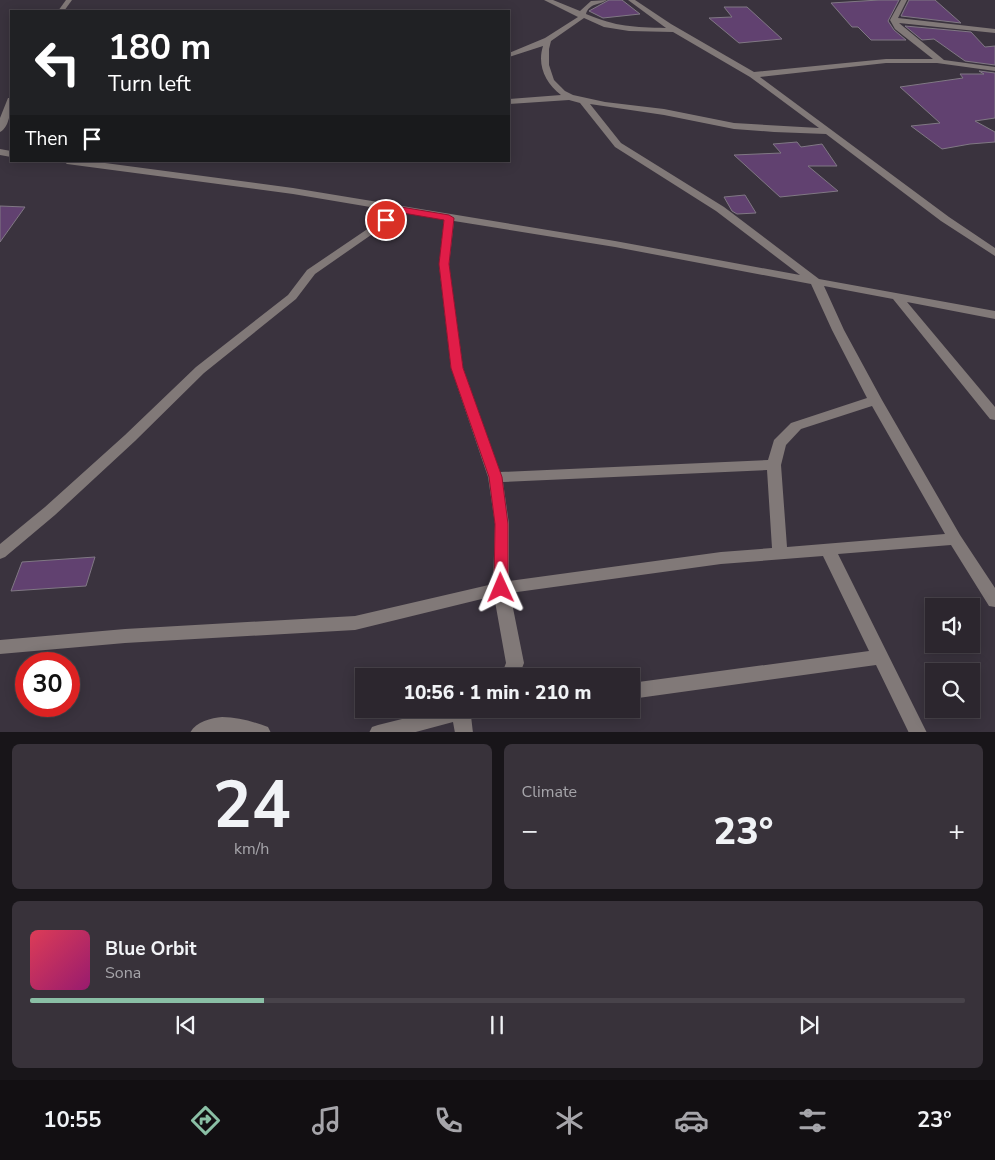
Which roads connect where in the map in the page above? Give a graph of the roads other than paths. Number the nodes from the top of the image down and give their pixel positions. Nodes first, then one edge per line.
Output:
1 (547, 0) edge
2 (604, 0) edge
3 (631, 0) edge
4 (642, 0) edge
5 (904, 0) edge
6 (582, 16) junction
7 (894, 20) junction
8 (675, 30) junction
9 (995, 31) edge
10 (548, 40) junction
11 (510, 55) edge
12 (942, 62) junction
13 (995, 69) edge
14 (753, 75) junction
15 (570, 97) junction
16 (583, 101) junction
17 (510, 102) edge
18 (10, 103) edge
19 (0, 129) edge
20 (829, 131) junction
21 (76, 162) edge
22 (401, 210) junction
23 (449, 218) junction
24 (995, 253) edge
25 (816, 282) junction
26 (897, 297) junction
27 (995, 315) edge
28 (875, 400) junction
29 (995, 416) edge
30 (774, 465) junction
31 (495, 477) junction
32 (955, 539) junction
33 (828, 550) junction
34 (0, 553) edge
35 (780, 553) junction
36 (501, 588) junction
37 (995, 601) edge
38 (0, 646) edge
39 (880, 657) junction
40 (513, 668) edge
41 (640, 691) edge
42 (436, 718) edge
43 (465, 718) edge
44 (199, 732) edge
45 (262, 732) edge
46 (378, 732) edge
47 (464, 732) edge
48 (918, 732) edge

1 - 6 street
2 - 6 street
3 - 4 street
3 - 8 street
5 - 7 street
6 - 8 street
6 - 10 street
7 - 9 street
7 - 12 street
8 - 14 street
10 - 11 street
10 - 15 street
12 - 13 street
12 - 14 street
14 - 20 street
15 - 16 street
15 - 17 street
16 - 20 street
16 - 25 street
18 - 19 street
20 - 24 street
21 - 22 street
22 - 23 street
22 - 34 street
23 - 25 street
23 - 31 street
25 - 26 street
25 - 28 street
26 - 27 street
26 - 29 street
28 - 30 street
28 - 32 street
30 - 31 street
30 - 35 street
31 - 36 street
32 - 33 street
32 - 37 street
33 - 35 street
33 - 39 street
35 - 36 street
36 - 38 street
36 - 40 street
39 - 41 street
39 - 48 street
42 - 46 street
43 - 47 street
44 - 45 street

